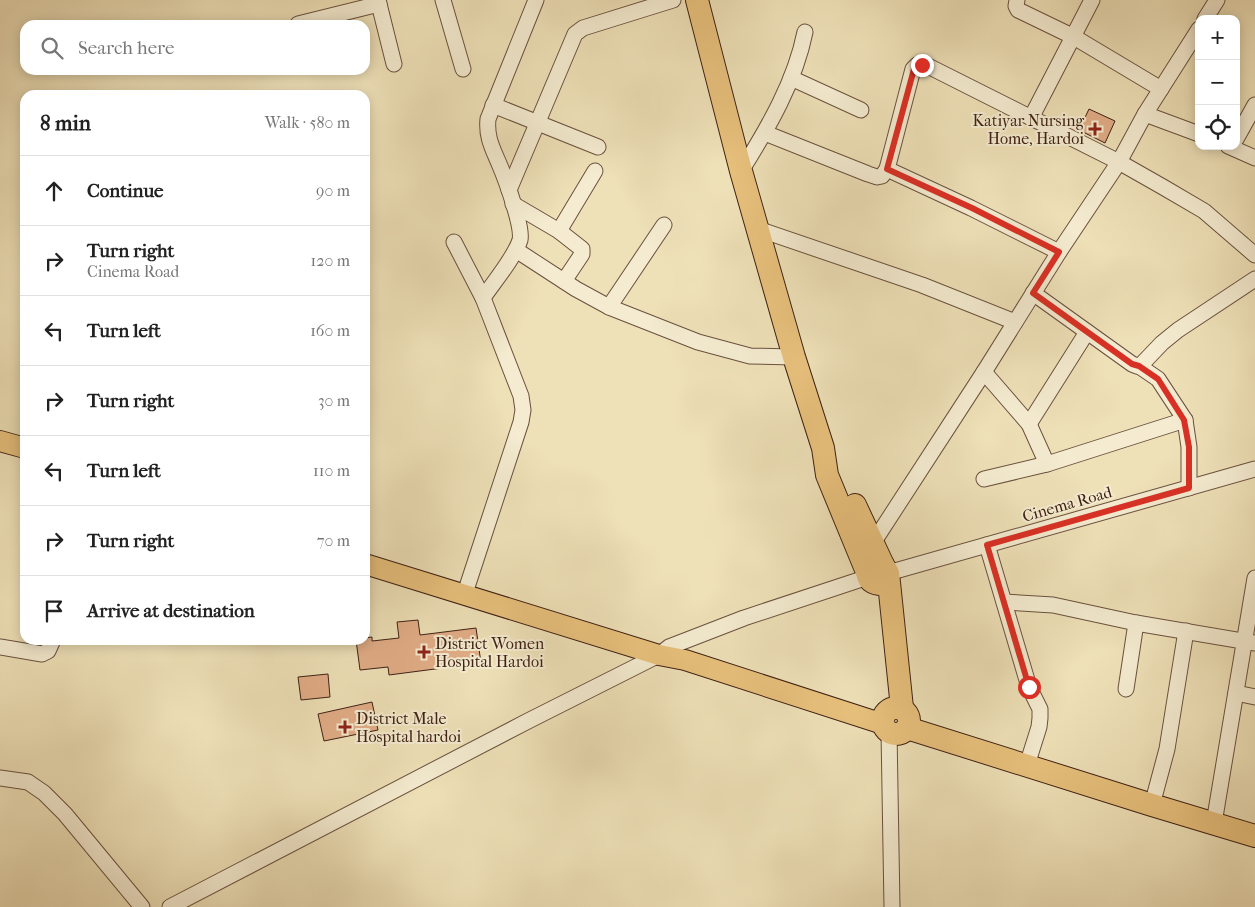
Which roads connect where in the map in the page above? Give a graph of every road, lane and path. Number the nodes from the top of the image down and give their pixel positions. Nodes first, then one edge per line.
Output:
1 (443, 0) edge
2 (536, 0) edge
3 (673, 0) edge
4 (697, 0) edge
5 (1017, 0) edge
6 (1092, 0) edge
7 (1217, 0) edge
8 (379, 2) edge
9 (1208, 15) edge
10 (313, 20) edge
11 (805, 32) dead end
12 (1195, 35) edge
13 (1074, 37) junction
14 (394, 64) dead end
15 (463, 69) dead end
16 (791, 78) junction
17 (1161, 89) junction
18 (494, 105) junction
19 (1255, 105) edge
20 (861, 110) dead end
21 (1145, 114) junction
22 (1031, 118) junction
23 (538, 123) junction
24 (1240, 131) edge
25 (765, 132) junction
26 (1195, 133) edge
27 (598, 147) dead end
28 (1240, 150) edge
29 (1255, 158) edge
30 (1119, 162) junction
31 (887, 169) junction
32 (595, 171) dead end
33 (741, 171) junction
34 (511, 197) junction
35 (664, 225) dead end
36 (758, 229) junction
37 (559, 231) junction
38 (454, 242) dead end
39 (516, 250) junction
40 (1059, 252) junction
41 (1255, 255) edge
42 (1255, 279) edge
43 (564, 282) junction
44 (1033, 293) junction
45 (483, 298) junction
46 (609, 307) junction
47 (1015, 322) junction
48 (1087, 332) junction
49 (794, 358) junction
50 (1139, 366) junction
51 (984, 372) junction
52 (1184, 420) junction
53 (1029, 424) junction
54 (0, 441) edge
55 (20, 447) edge
56 (823, 448) junction
57 (0, 452) edge
58 (20, 458) edge
59 (1047, 464) junction
60 (1255, 469) edge
61 (984, 480) dead end
62 (1189, 488) junction
63 (873, 543) junction
64 (987, 545) junction
65 (370, 556) edge
66 (370, 565) edge
67 (878, 575) junction
68 (1255, 578) edge
69 (467, 586) junction
70 (1004, 602) junction
71 (1136, 623) junction
72 (1186, 631) junction
73 (1250, 642) edge
74 (51, 645) edge
75 (0, 647) edge
76 (664, 651) junction
77 (1126, 689) dead end
78 (1236, 693) junction
79 (1255, 697) edge
80 (894, 723) junction
81 (1027, 765) junction
82 (0, 778) edge
83 (1152, 805) junction
84 (1214, 823) junction
85 (1255, 836) edge
86 (173, 906) edge
87 (142, 907) edge
88 (892, 907) edge
89 (902, 907) edge

1 - 15 street
2 - 18 street
3 - 23 street
4 - 33 highway
5 - 13 street
6 - 13 street
7 - 9 street
8 - 10 street
8 - 14 street
11 - 16 street
12 - 17 street
13 - 17 street
13 - 22 street
16 - 20 street
16 - 25 street
17 - 21 street
18 - 23 street
18 - 34 street
19 - 24 street
21 - 26 street
21 - 30 street
22 - 30 street
22 - 31 street
23 - 27 street
23 - 34 street
25 - 31 street
25 - 33 street
28 - 29 street
30 - 40 street
30 - 41 street
31 - 40 street
32 - 37 street
33 - 36 highway
34 - 37 street
34 - 39 street
35 - 46 street
36 - 47 street
36 - 49 highway
37 - 43 street
38 - 45 street
39 - 43 street
39 - 45 street
40 - 44 street
42 - 50 street
43 - 46 street
44 - 47 street
44 - 48 street
45 - 69 street
46 - 49 street
47 - 51 street
48 - 50 street
48 - 53 street
49 - 56 highway
50 - 52 street
51 - 53 street
51 - 63 street
52 - 59 street
52 - 62 street
53 - 59 street
54 - 55 main road
56 - 63 highway
56 - 67 highway
57 - 58 main road
59 - 61 street
60 - 62 street, Cinema Road
62 - 64 street, Cinema Road
63 - 67 highway
64 - 67 street, Cinema Road
64 - 70 street
65 - 69 main road
66 - 76 main road
67 - 76 street, Cinema Road
67 - 80 highway
68 - 73 street
69 - 76 main road
70 - 71 street
70 - 81 street
71 - 72 street
71 - 77 street
72 - 73 street
72 - 83 street
73 - 78 street
74 - 75 street
76 - 80 main road
76 - 86 street, Cinema Road
78 - 79 street
78 - 84 street
80 - 81 highway
80 - 88 street
80 - 89 street
81 - 83 highway
82 - 87 street
83 - 84 highway
84 - 85 highway

